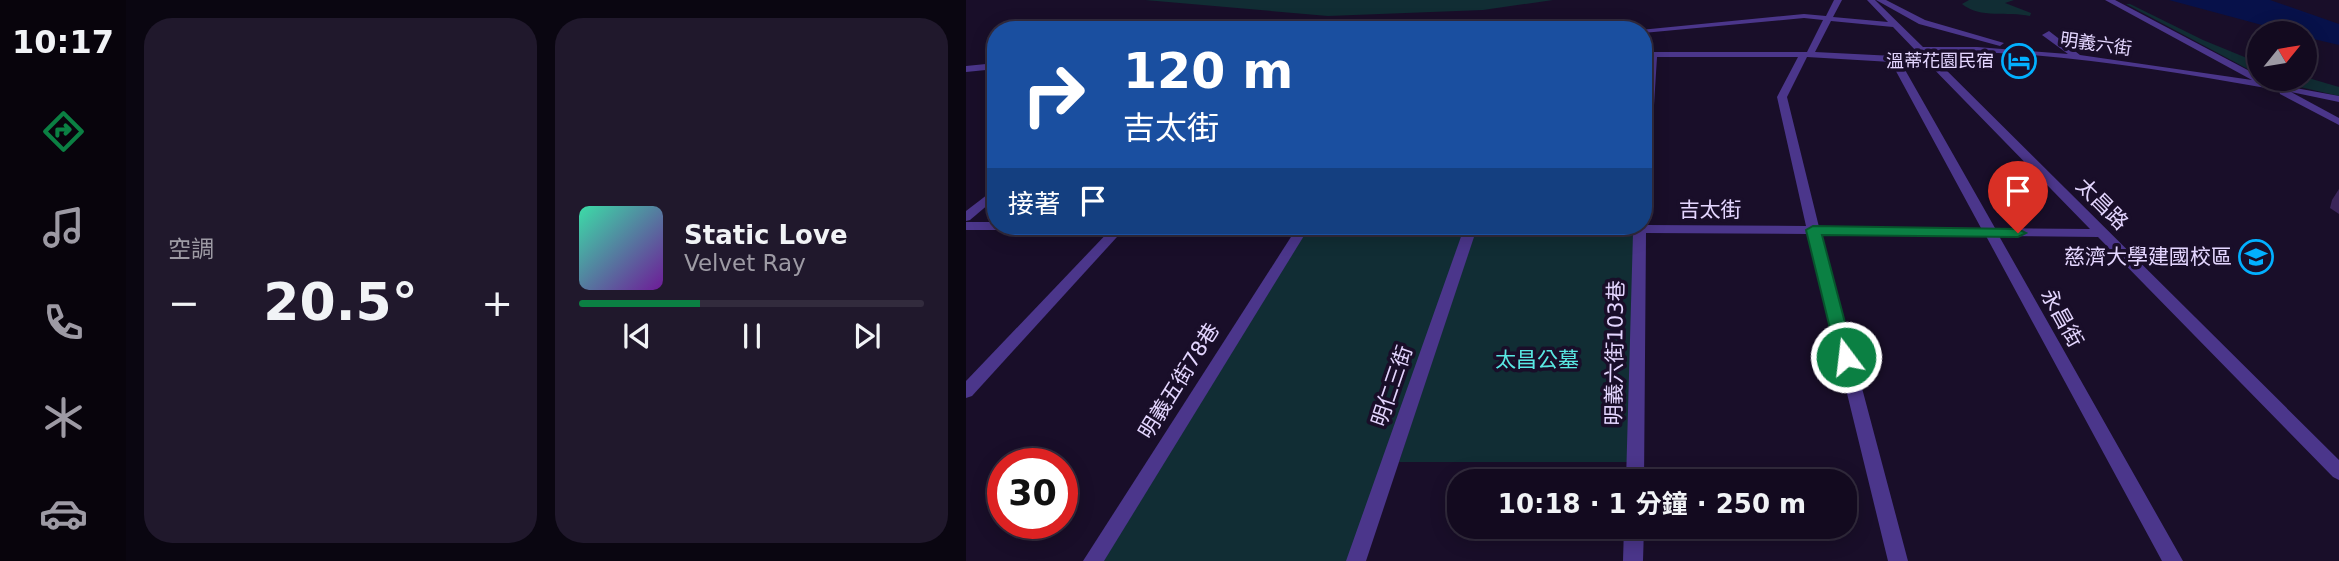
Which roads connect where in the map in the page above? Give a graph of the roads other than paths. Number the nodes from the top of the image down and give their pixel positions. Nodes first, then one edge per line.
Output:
1 (1838, 0) edge
2 (1871, 0) edge
3 (1880, 0) edge
4 (2109, 0) edge
5 (1829, 19) junction
6 (1894, 25) junction
7 (1652, 30) edge
8 (2049, 34) dead end
9 (2023, 50) junction
10 (1923, 53) junction
11 (1807, 54) junction
12 (1652, 55) edge
13 (2080, 57) junction
14 (1894, 59) junction
15 (987, 67) edge
16 (966, 69) edge
17 (2247, 73) edge
18 (2247, 81) edge
19 (2280, 91) edge
20 (2301, 91) edge
21 (2339, 99) edge
22 (2339, 122) edge
23 (987, 200) edge
24 (966, 217) edge
25 (966, 226) edge
26 (987, 226) edge
27 (1652, 228) edge
28 (1813, 230) junction
29 (1991, 233) junction
30 (2102, 233) junction
31 (1113, 235) edge
32 (1298, 235) edge
33 (1468, 235) edge
34 (1640, 235) edge
35 (966, 392) edge
36 (1635, 469) edge
37 (2339, 472) edge
38 (1634, 539) edge
39 (1093, 561) edge
40 (1356, 561) edge
41 (1633, 561) edge
42 (1898, 561) edge
43 (2172, 561) edge

1 - 5 street
2 - 6 street, 太昌路
3 - 9 street
4 - 17 street
5 - 6 street
5 - 7 street
5 - 11 street
6 - 10 street, 太昌路
8 - 13 street
9 - 10 street, 明義六街
9 - 13 street, 明義六街
10 - 14 street, 明義六街
10 - 30 street, 太昌路
11 - 12 street, 明義六街
11 - 14 street, 明義六街
11 - 28 street
13 - 18 street, 明義六街
14 - 29 street, 永昌街
15 - 16 street
19 - 22 street
20 - 21 street
23 - 24 street
25 - 26 street
27 - 28 street, 吉太街
28 - 29 street, 吉太街
28 - 42 street
29 - 30 street, 吉太街
29 - 43 street, 永昌街
30 - 37 street, 太昌路
31 - 35 street
32 - 39 street, 明義五街78巷
33 - 40 street, 明仁三街
34 - 36 street, 明義六街103巷
38 - 41 street

